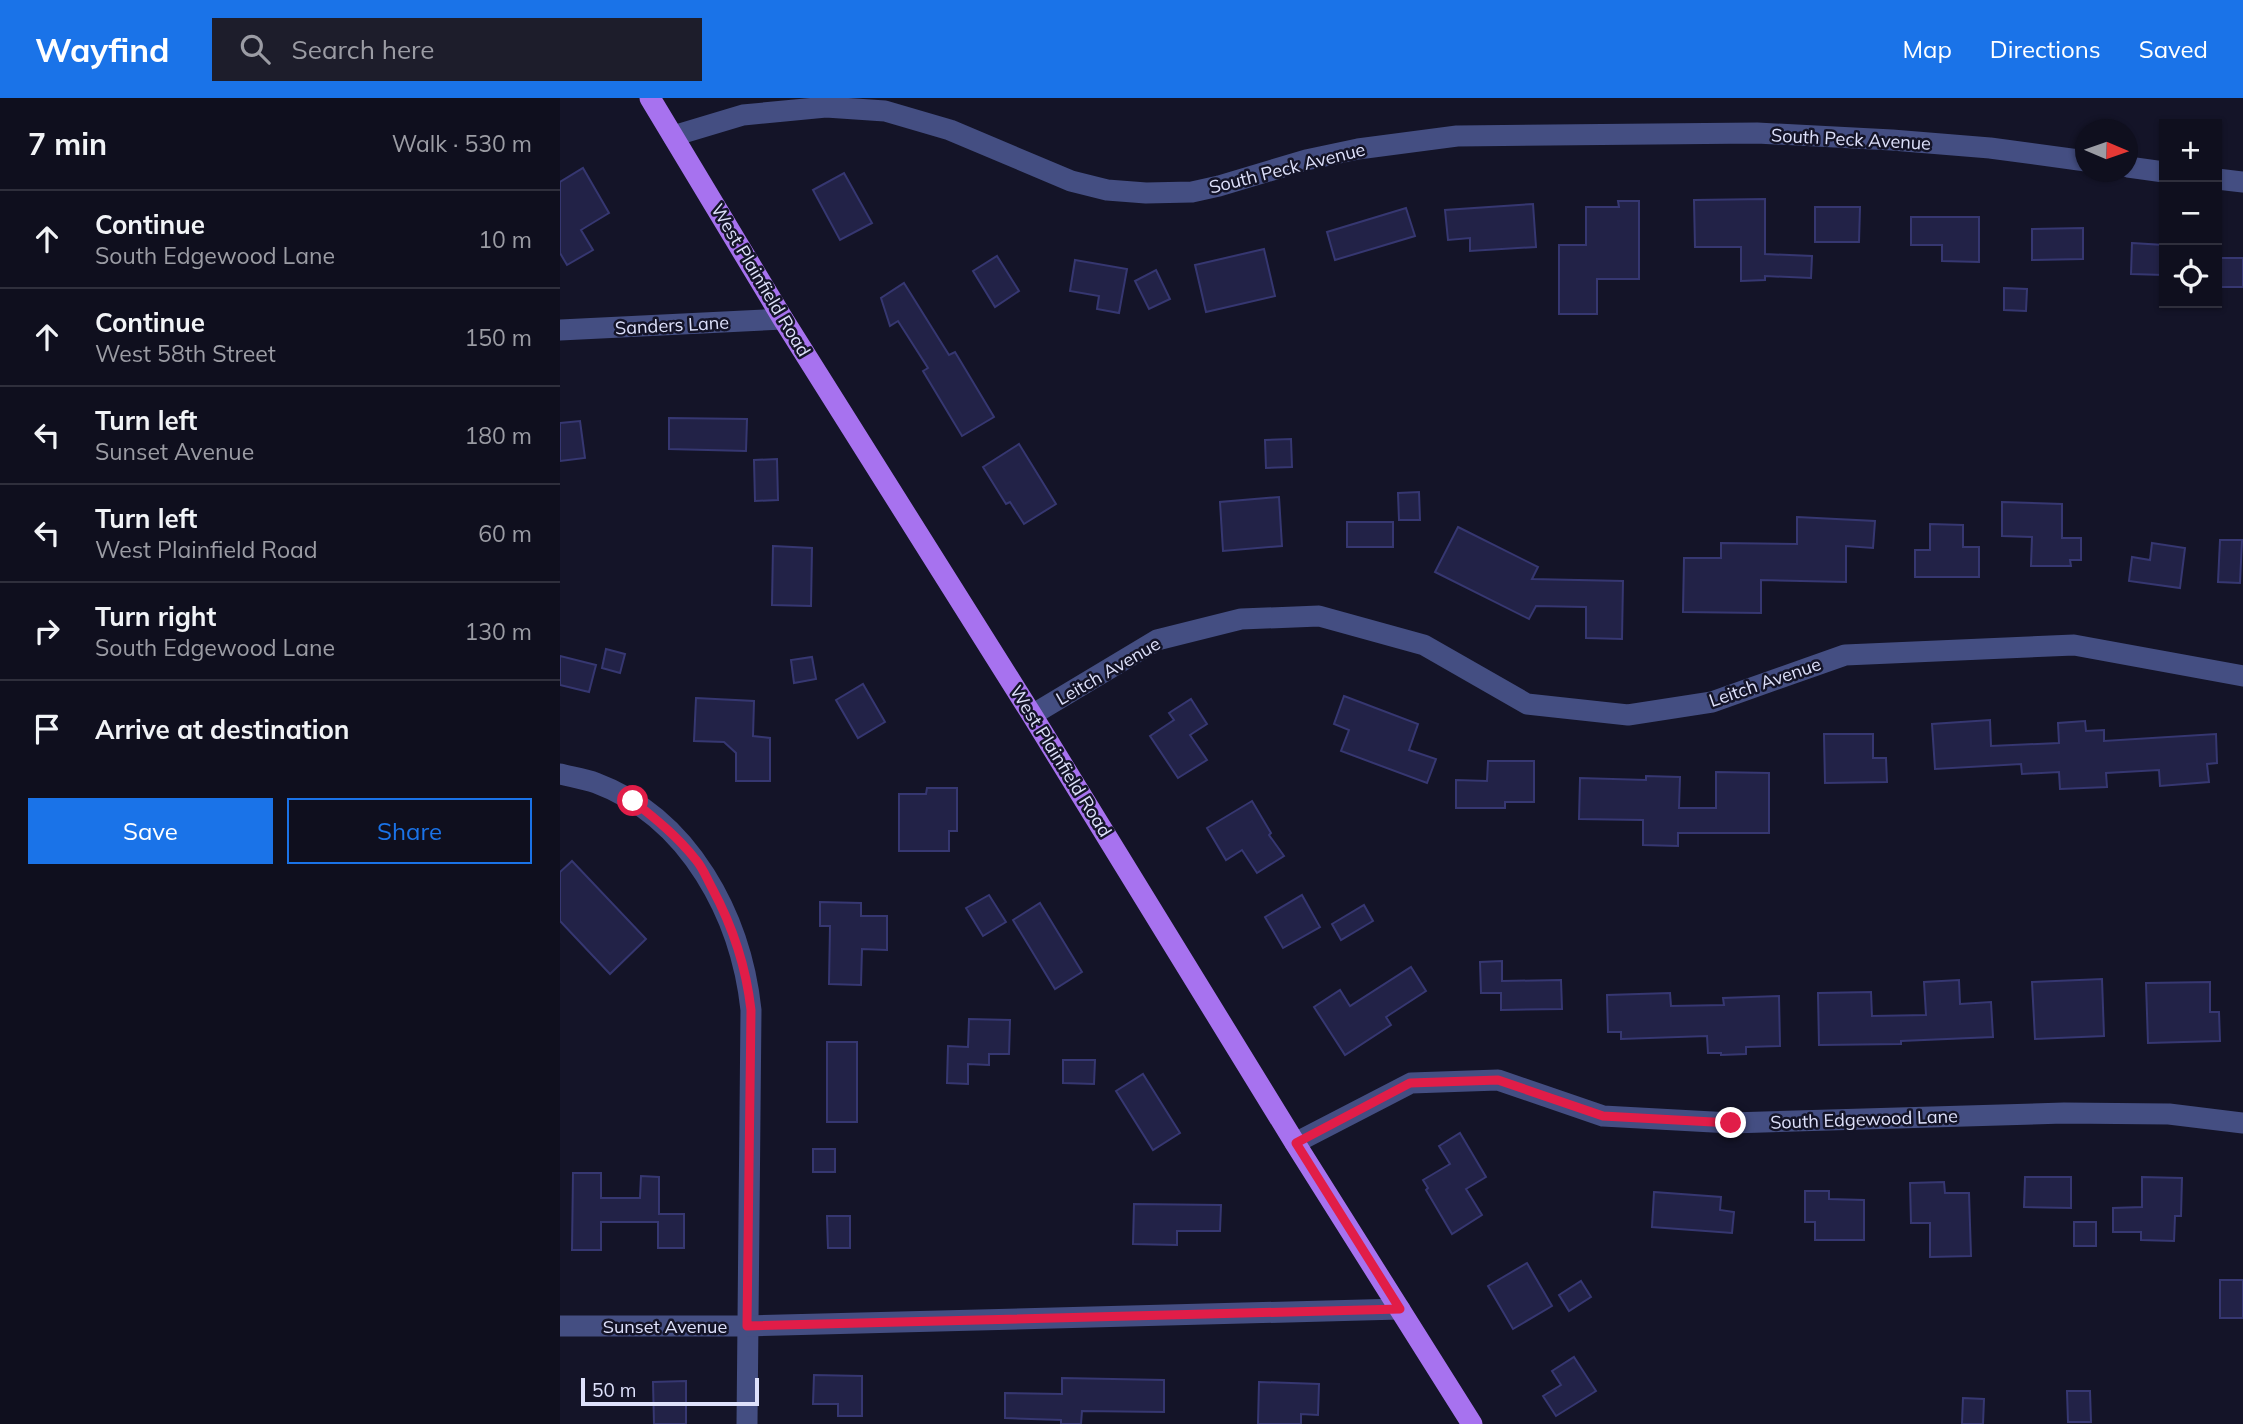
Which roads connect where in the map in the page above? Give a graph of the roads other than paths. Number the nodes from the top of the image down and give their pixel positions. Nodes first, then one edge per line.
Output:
1 (650, 98) edge
2 (673, 135) junction
3 (2075, 160) edge
4 (2138, 168) edge
5 (2159, 171) edge
6 (2222, 180) edge
7 (2243, 183) edge
8 (783, 319) junction
9 (560, 330) edge
10 (2243, 677) edge
11 (1032, 715) junction
12 (560, 774) edge
13 (2243, 1123) edge
14 (1296, 1143) junction
15 (1400, 1309) junction
16 (560, 1326) edge
17 (747, 1326) junction
18 (747, 1424) edge
19 (1472, 1424) edge

1 - 2 main road, West Plainfield Road
2 - 3 street, South Peck Avenue
2 - 8 main road, West Plainfield Road
4 - 5 street
6 - 7 street
8 - 9 street, Sanders Lane
8 - 11 main road, West Plainfield Road
10 - 11 street, Leitch Avenue
11 - 14 main road, West Plainfield Road
12 - 17 street
13 - 14 street, South Edgewood Lane
14 - 15 main road, West Plainfield Road
15 - 17 street, Sunset Avenue
15 - 19 main road, West Plainfield Road
16 - 17 street, Sunset Avenue
17 - 18 street

